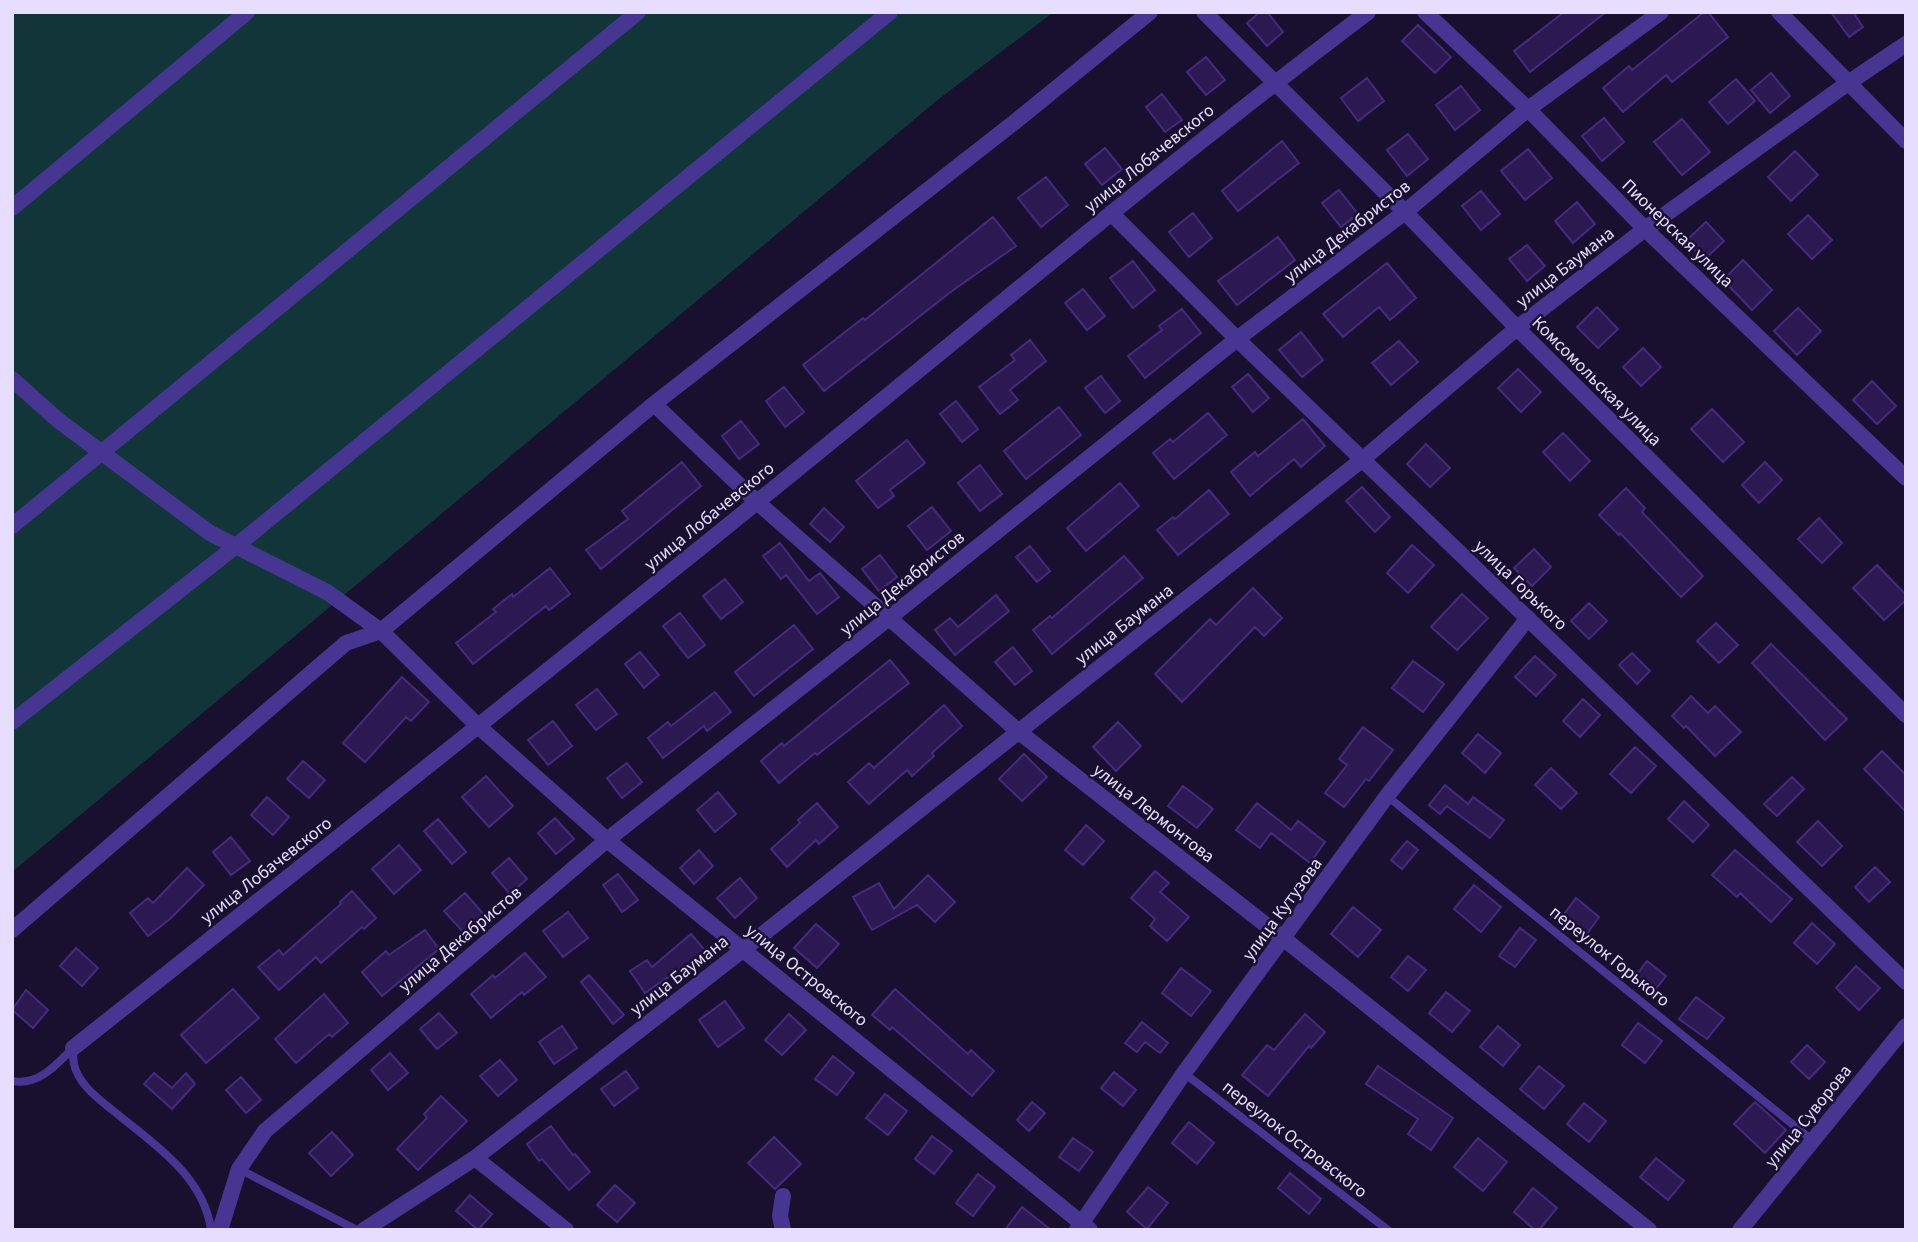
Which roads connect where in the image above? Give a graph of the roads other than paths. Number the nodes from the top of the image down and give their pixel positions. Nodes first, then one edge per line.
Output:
1 (247, 12) edge
2 (638, 12) edge
3 (890, 12) edge
4 (1150, 12) edge
5 (1204, 12) edge
6 (1368, 12) edge
7 (1426, 12) edge
8 (1661, 12) edge
9 (1779, 12) edge
10 (1906, 44) edge
11 (1275, 82) junction
12 (1847, 83) junction
13 (1528, 110) junction
14 (1906, 141) edge
15 (12, 208) edge
16 (1405, 212) junction
17 (1111, 213) junction
18 (1645, 229) junction
19 (1517, 328) junction
20 (1237, 339) junction
21 (12, 379) edge
22 (654, 404) junction
23 (101, 452) junction
24 (1363, 459) junction
25 (1906, 478) edge
26 (757, 502) junction
27 (12, 526) edge
28 (236, 546) junction
29 (889, 618) junction
30 (1528, 618) junction
31 (382, 631) junction
32 (1906, 715) edge
33 (12, 722) edge
34 (478, 726) junction
35 (1019, 732) junction
36 (1387, 796) junction
37 (607, 840) junction
38 (12, 930) edge
39 (1284, 939) junction
40 (744, 949) junction
41 (1906, 982) edge
42 (1906, 1026) edge
43 (73, 1048) junction
44 (1184, 1073) junction
45 (12, 1081) edge
46 (1812, 1140) junction
47 (475, 1158) junction
48 (239, 1169) junction
49 (783, 1196) dead end
50 (1082, 1228) edge
51 (211, 1230) edge
52 (220, 1230) edge
53 (358, 1230) edge
54 (364, 1230) edge
55 (566, 1230) edge
56 (783, 1230) edge
57 (1388, 1230) edge
58 (1649, 1230) edge
59 (1740, 1230) edge

1 - 15 street
2 - 23 street
3 - 28 street
4 - 22 street
5 - 11 street, Комсомольская улица
6 - 11 street, улица Лобачевского
7 - 13 street, Пионерская улица
8 - 13 street, улица Декабристов
9 - 12 street
10 - 12 street, улица Баумана
11 - 16 street, Комсомольская улица
11 - 17 street, улица Лобачевского
12 - 14 street
12 - 18 street, улица Баумана
13 - 16 street, улица Декабристов
13 - 18 street, Пионерская улица
16 - 19 street, Комсомольская улица
16 - 20 street, улица Декабристов
17 - 20 street, улица Горького
17 - 26 street, улица Лобачевского
18 - 19 street, улица Баумана
18 - 25 street, Пионерская улица
19 - 24 street, улица Баумана
19 - 32 street, Комсомольская улица
20 - 24 street, улица Горького
20 - 29 street, улица Декабристов
21 - 23 street, улица Островского
22 - 26 street, улица Лермонтова
22 - 31 street
23 - 27 street
23 - 28 street, улица Островского
24 - 30 street, улица Горького
24 - 35 street, улица Баумана
26 - 29 street, улица Лермонтова
26 - 34 street, улица Лобачевского
28 - 31 street, улица Островского
28 - 33 street
29 - 35 street, улица Лермонтова
29 - 37 street, улица Декабристов
30 - 36 street, улица Кутузова
30 - 41 street, улица Горького
31 - 34 street, улица Островского
31 - 38 street
34 - 37 street, улица Островского
34 - 43 street, улица Лобачевского
35 - 39 street, улица Лермонтова
35 - 40 street, улица Баумана
36 - 39 street, улица Кутузова
36 - 46 lane, переулок Горького
37 - 40 street, улица Островского
37 - 48 street, улица Декабристов
39 - 44 street, улица Кутузова
39 - 58 street, улица Лермонтова
40 - 47 street, улица Баумана
40 - 50 street, улица Островского
42 - 46 street, улица Суворова
43 - 45 lane
43 - 51 lane
44 - 50 street, улица Кутузова
44 - 57 lane, переулок Островского
46 - 59 street, улица Суворова
47 - 54 street, улица Баумана
47 - 55 street
48 - 52 street, улица Декабристов
48 - 53 lane
49 - 56 street

